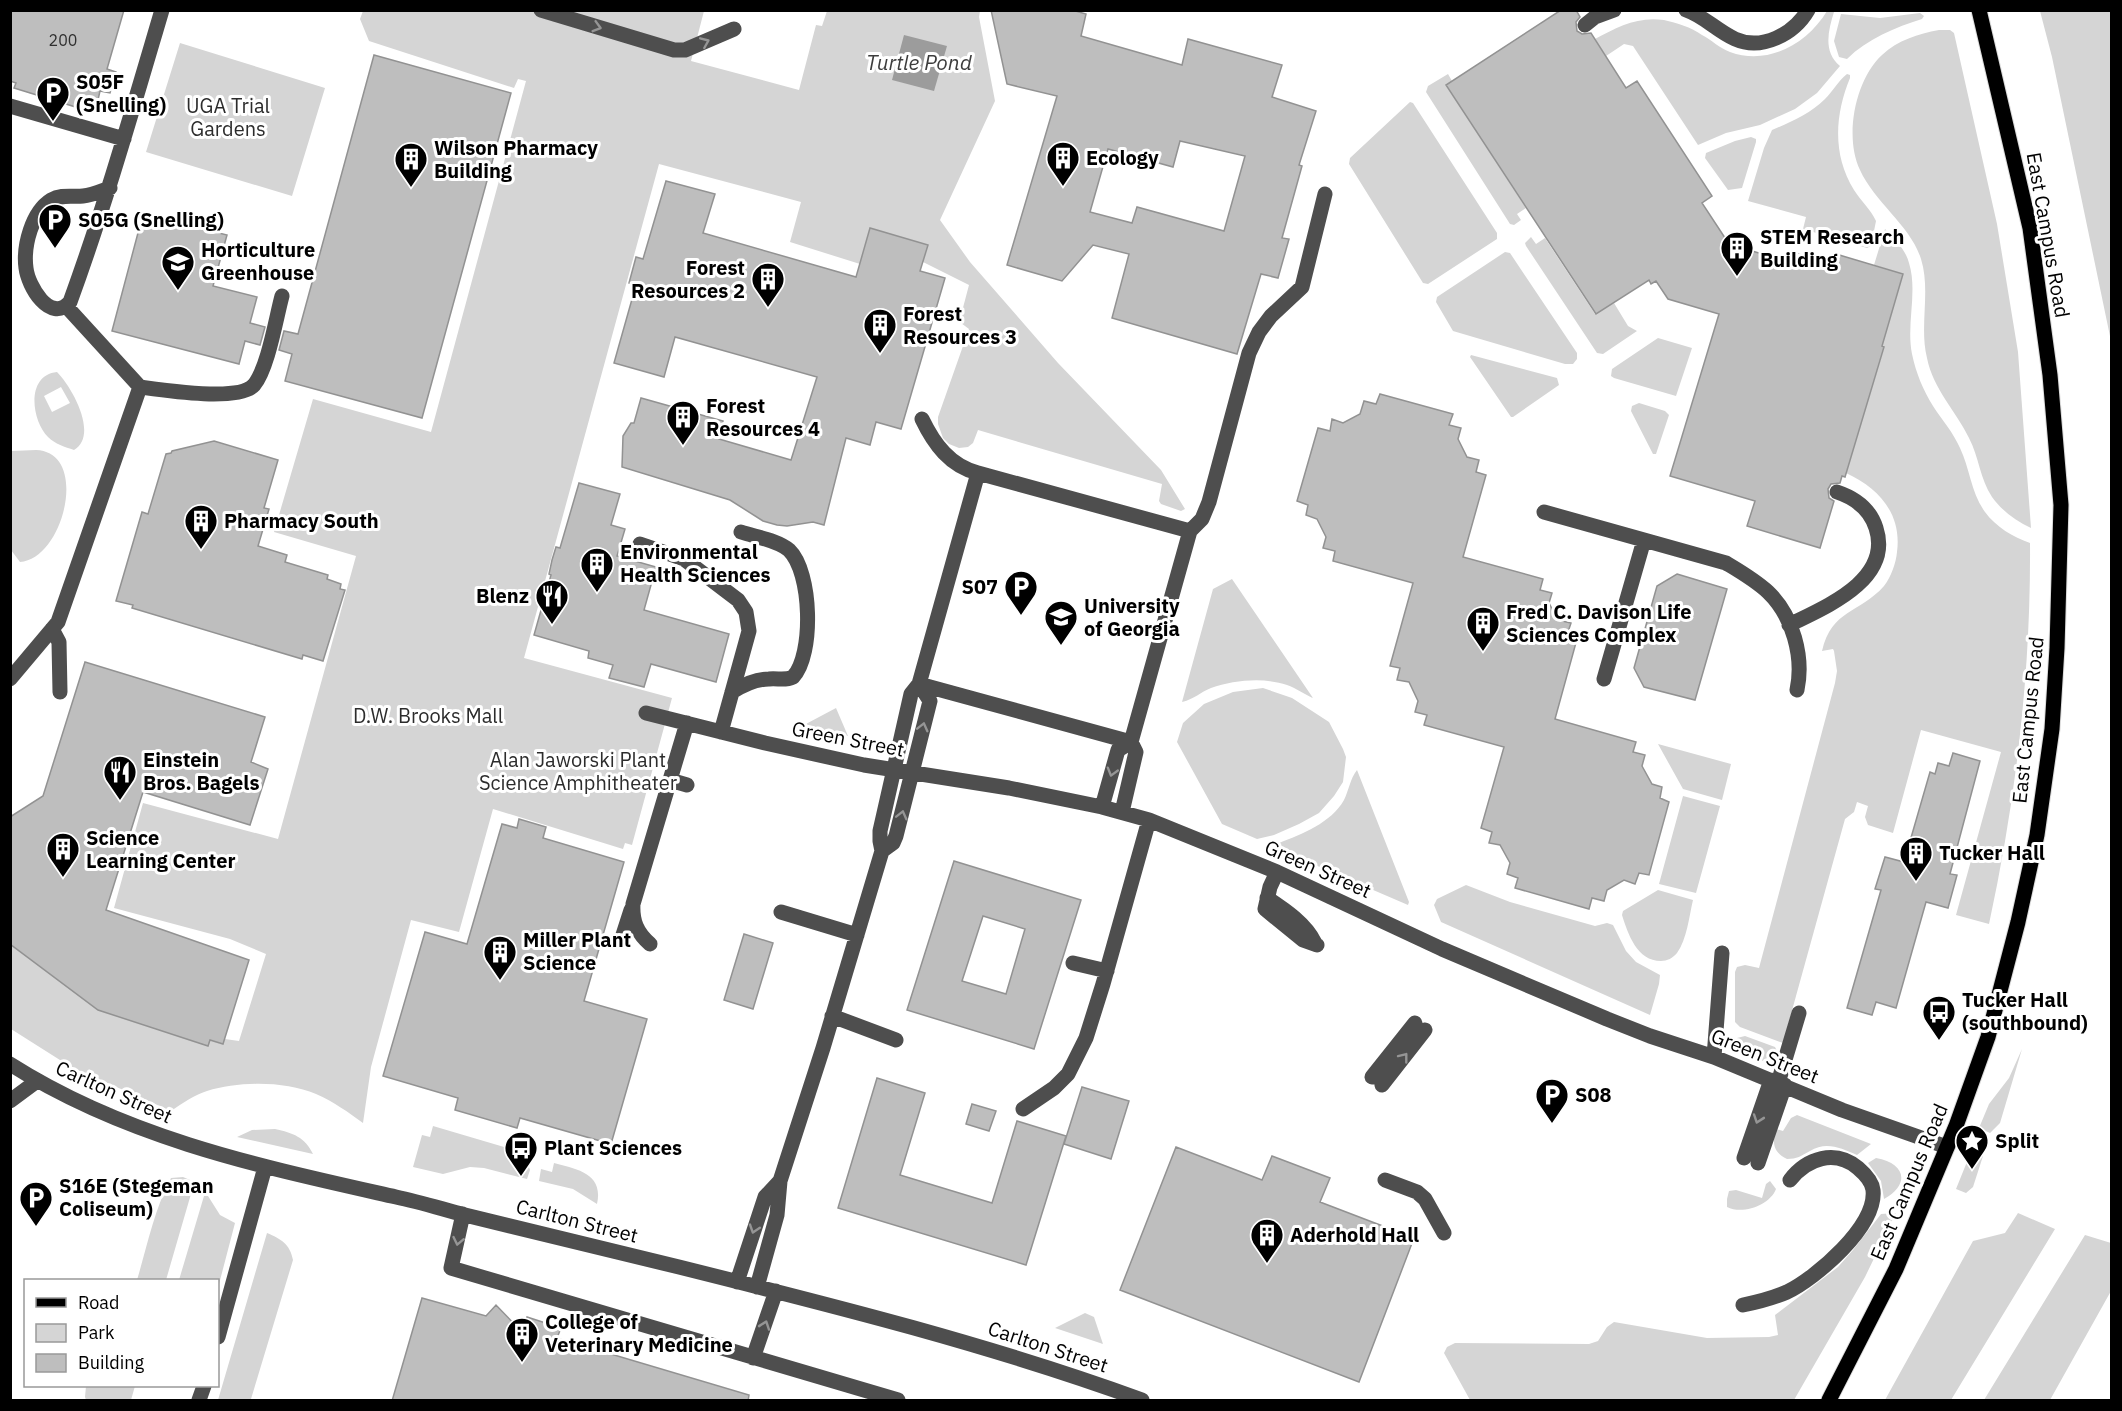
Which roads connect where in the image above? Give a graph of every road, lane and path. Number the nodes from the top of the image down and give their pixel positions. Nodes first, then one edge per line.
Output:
1 (162, 10) edge
2 (541, 10) edge
3 (1614, 10) edge
4 (1686, 10) edge
5 (1808, 10) edge
6 (1979, 10) edge
7 (1585, 24) dead end
8 (734, 29) dead end
9 (10, 106) edge
10 (124, 139) junction
11 (110, 188) junction
12 (1325, 195) dead end
13 (282, 296) dead end
14 (66, 306) junction
15 (140, 387) junction
16 (922, 419) dead end
17 (978, 472) junction
18 (1837, 492) dead end
19 (1544, 512) dead end
20 (1190, 531) junction
21 (741, 532) dead end
22 (1644, 540) junction
23 (640, 544) dead end
24 (1789, 625) junction
25 (52, 629) junction
26 (10, 679) edge
27 (1604, 679) dead end
28 (919, 684) junction
29 (1797, 690) dead end
30 (60, 692) dead end
31 (732, 692) junction
32 (646, 713) dead end
33 (687, 723) junction
34 (721, 732) junction
35 (1131, 742) junction
36 (894, 771) junction
37 (911, 773) junction
38 (670, 780) junction
39 (687, 785) dead end
40 (1102, 807) junction
41 (1122, 812) junction
42 (1149, 820) junction
43 (882, 851) junction
44 (1277, 872) junction
45 (633, 903) junction
46 (1266, 904) dead end
47 (781, 912) dead end
48 (857, 935) junction
49 (621, 941) dead end
50 (650, 944) dead end
51 (1722, 953) dead end
52 (1073, 963) dead end
53 (1107, 971) junction
54 (1799, 1012) dead end
55 (832, 1016) junction
56 (1420, 1026) dead end
57 (896, 1040) dead end
58 (1714, 1057) junction
59 (10, 1065) edge
60 (37, 1081) junction
61 (1377, 1081) dead end
62 (1778, 1083) junction
63 (10, 1101) edge
64 (1023, 1109) dead end
65 (1947, 1147) junction
66 (1751, 1160) dead end
67 (265, 1167) junction
68 (1385, 1180) dead end
69 (1790, 1180) dead end
70 (780, 1181) junction
71 (463, 1214) junction
72 (1444, 1233) dead end
73 (737, 1282) junction
74 (757, 1287) junction
75 (776, 1292) junction
76 (1743, 1305) dead end
77 (219, 1333) edge
78 (753, 1358) junction
79 (898, 1401) edge
80 (1142, 1401) edge
81 (1829, 1401) edge

1 - 10 street
2 -> 8 street
3 - 7 street
4 - 5 street
6 - 65 main road, East Campus Road
9 - 10 street
10 - 11 street
11 - 14 street
11 - 14 street
12 - 20 street
13 - 15 street
14 - 15 street
15 - 25 street
16 - 17 street
17 - 20 street
17 - 28 street
18 - 24 street
19 - 22 street
20 - 35 street
21 - 31 street
22 - 24 street
22 - 27 street
23 - 31 street
24 - 29 street
25 - 26 street
25 - 30 street
28 - 35 street
28 - 36 street
37 -> 28 street
31 - 34 street
32 - 33 street, Green Street
33 - 34 street, Green Street
33 - 38 street
34 - 36 street, Green Street
35 -> 40 street
35 - 41 street
36 - 37 street, Green Street
36 - 43 street
37 - 40 street, Green Street
43 -> 37 street
38 - 39 street
38 - 45 street
40 - 41 street, Green Street
41 - 42 street, Green Street
42 - 44 street, Green Street
42 - 53 street
43 - 48 street
44 - 46 street
44 - 58 street, Green Street
45 - 49 street
45 - 50 street
47 - 48 street
48 - 55 street
51 - 58 street
52 - 53 street
53 - 64 street
54 - 62 street
55 - 57 street
55 - 70 street
56 - 61 street
58 - 62 street, Green Street
59 - 60 street, Carlton Street
60 - 63 street
60 - 67 street, Carlton Street
62 - 65 street, Green Street
62 - 66 street
65 - 81 main road, East Campus Road
67 - 71 street, Carlton Street
67 - 77 street
68 - 72 street
69 - 76 street
70 -> 73 street
70 - 74 street
71 - 73 street, Carlton Street
71 -> 78 street
73 - 74 street, Carlton Street
74 - 75 street, Carlton Street
78 -> 75 street
75 - 80 street, Carlton Street
78 - 79 street

